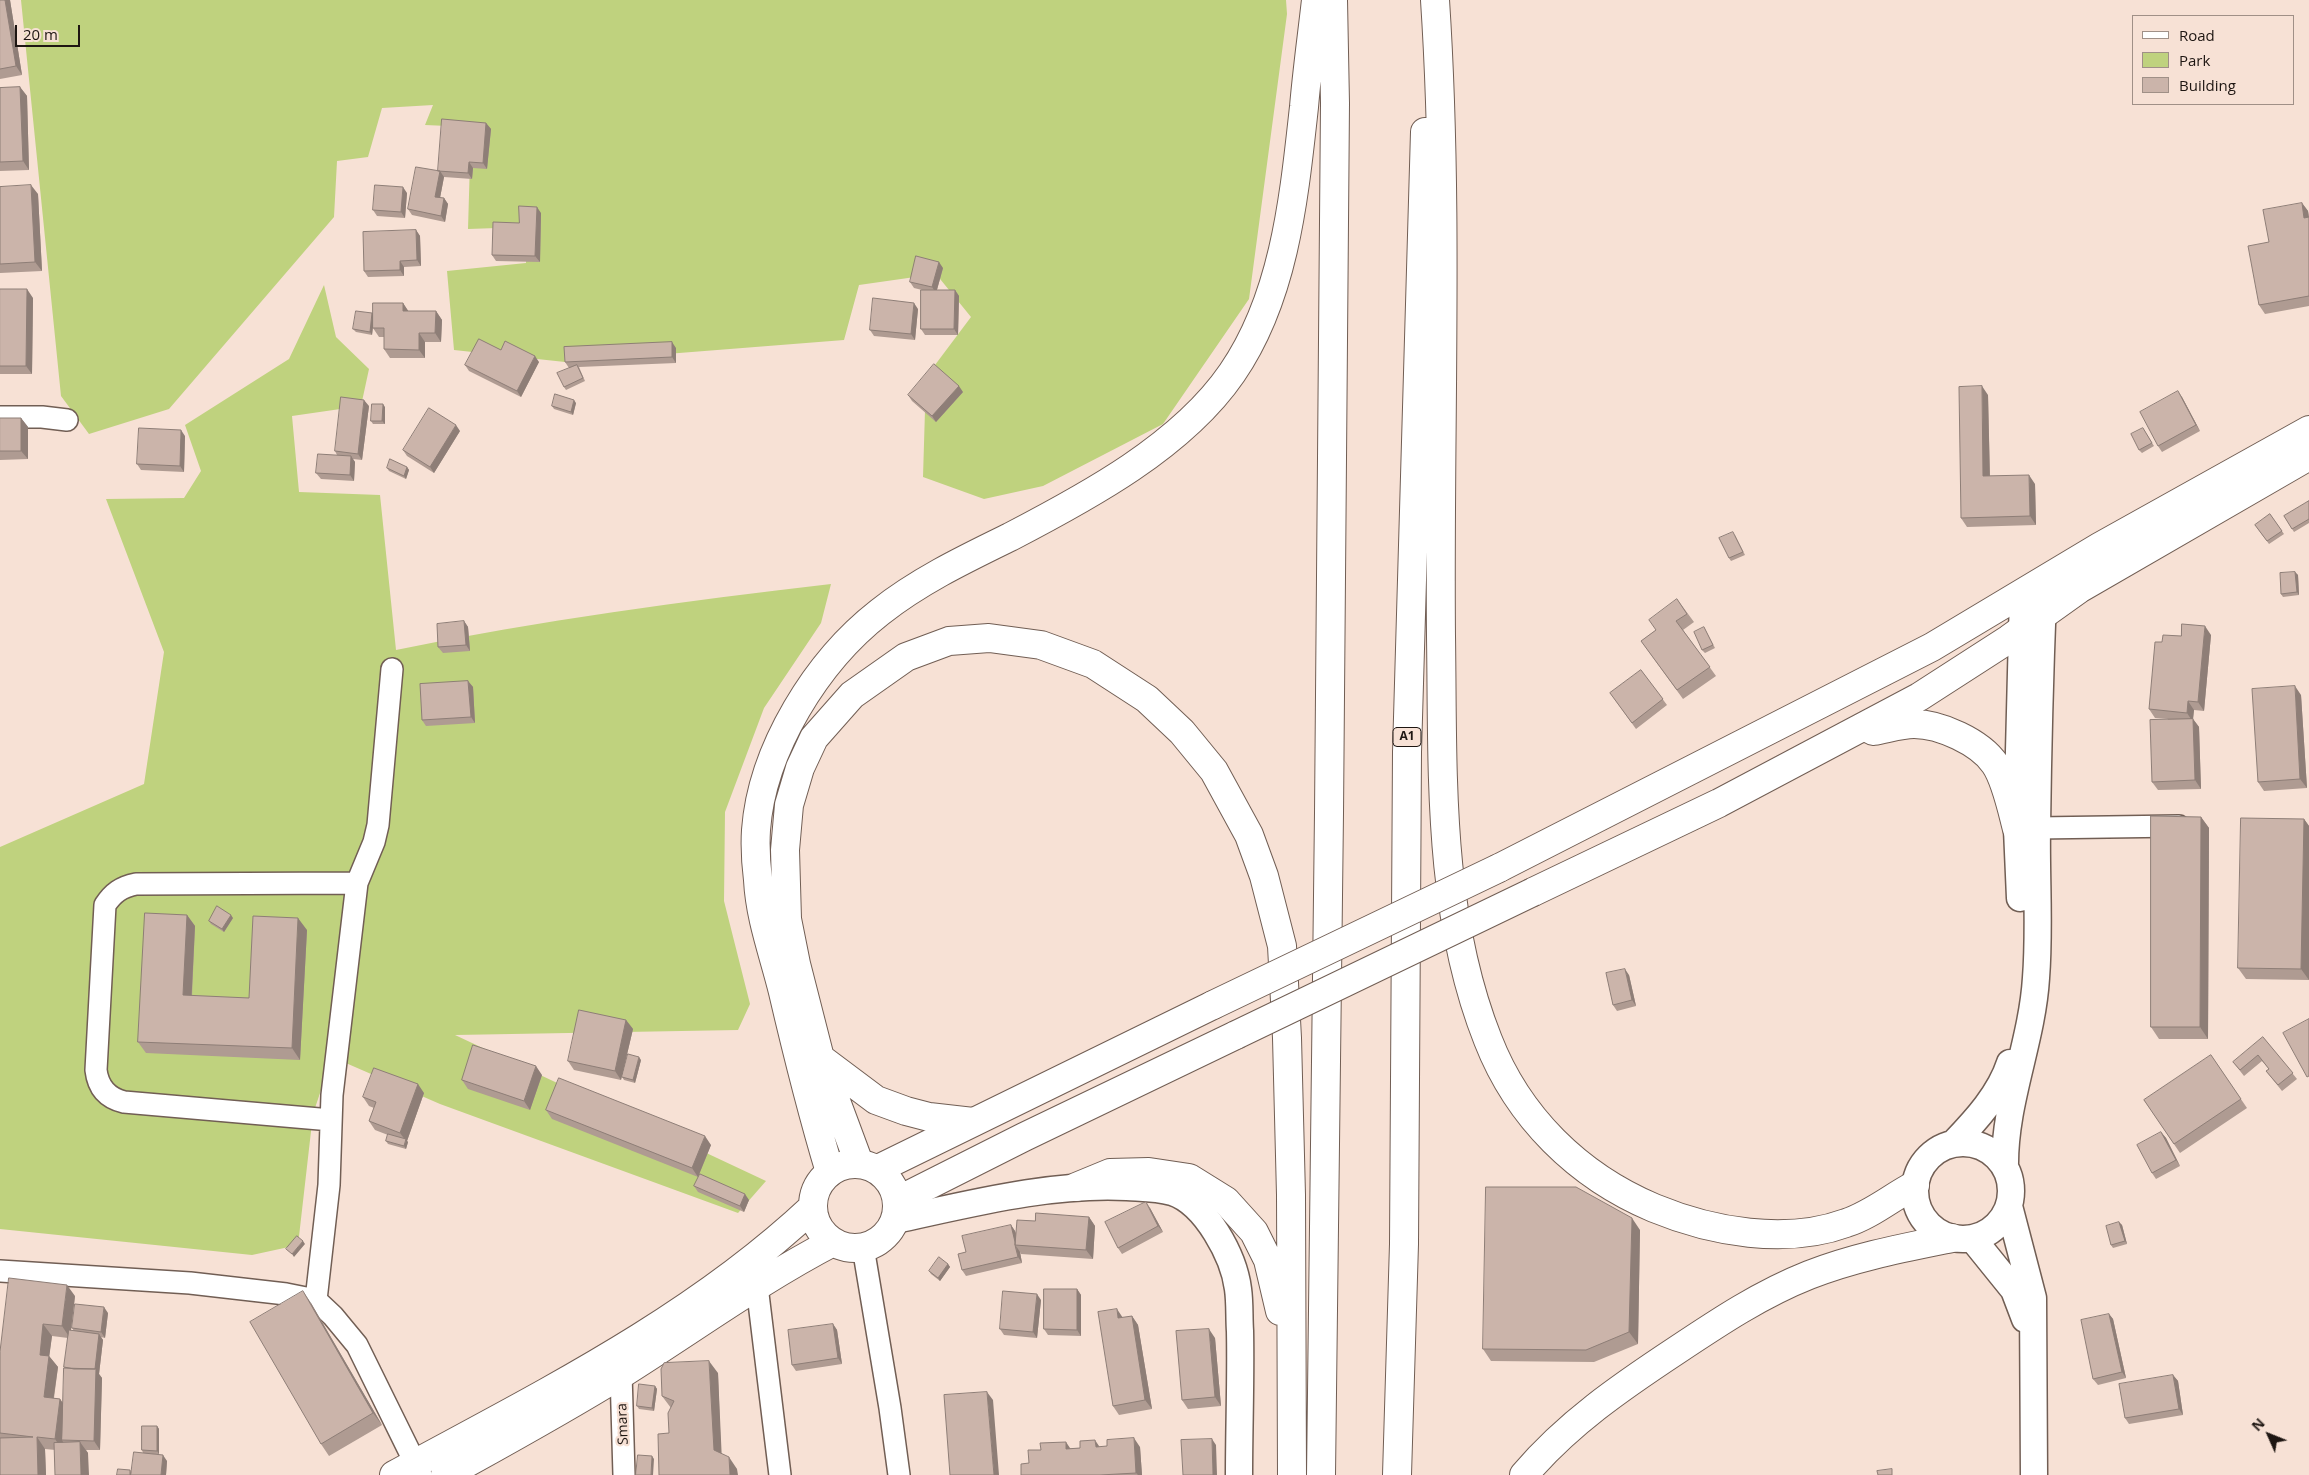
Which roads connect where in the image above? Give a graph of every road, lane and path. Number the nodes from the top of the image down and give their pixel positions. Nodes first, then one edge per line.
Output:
1 (1316, 0) edge
2 (1333, 0) edge
3 (1434, 0) edge
4 (0, 417) edge
5 (67, 420) dead end
6 (2309, 430) edge
7 (2309, 456) edge
8 (2033, 587) junction
9 (2033, 620) junction
10 (392, 669) dead end
11 (1847, 736) junction
12 (2196, 825) edge
13 (2027, 829) junction
14 (357, 882) junction
15 (820, 1058) junction
16 (331, 1120) junction
17 (973, 1122) junction
18 (1954, 1143) junction
19 (868, 1166) junction
20 (2005, 1167) junction
21 (830, 1172) junction
22 (1915, 1185) junction
23 (1076, 1187) junction
24 (2009, 1206) junction
25 (813, 1207) junction
26 (896, 1211) junction
27 (1962, 1238) junction
28 (832, 1242) junction
29 (863, 1247) junction
30 (0, 1271) edge
31 (757, 1286) junction
32 (316, 1300) junction
33 (2033, 1338) junction
34 (1293, 1364) junction
35 (622, 1374) junction
36 (410, 1471) edge
37 (445, 1475) edge
38 (624, 1475) edge
39 (780, 1475) edge
40 (898, 1475) edge
41 (1238, 1475) edge
42 (1292, 1475) edge
43 (1321, 1475) edge
44 (1397, 1475) edge
45 (1524, 1475) edge
46 (2034, 1475) edge

1 - 21 main road
2 - 43 main road
3 - 22 main road
3 - 44 main road, A1
4 - 5 street
6 - 8 main road
7 - 9 main road
8 - 9 street
8 - 17 main road, bridge
9 - 11 main road
9 - 13 street
10 - 14 street
11 - 13 main road
11 - 26 main road, bridge
12 - 13 street
13 - 18 street
13 - 20 street
14 - 16 street
14 - 16 street
15 - 17 main road
15 - 19 main road
15 - 34 main road
16 - 32 street
17 - 19 main road
18 - 20 street
18 - 22 street
19 - 21 main road
19 - 26 main road
20 - 24 street
21 - 25 main road
22 - 27 street
23 - 26 street
23 - 34 main road
23 - 41 street
24 - 27 street
24 - 33 street
25 - 28 main road
25 - 36 main road
26 - 29 main road
27 - 33 street
27 - 45 main road
28 - 29 main road
28 - 31 main road
29 - 40 street
30 - 32 street
31 - 35 main road
31 - 39 street
32 - 36 street
33 - 46 street
34 - 42 main road
35 - 37 main road
35 - 38 street, Smara

